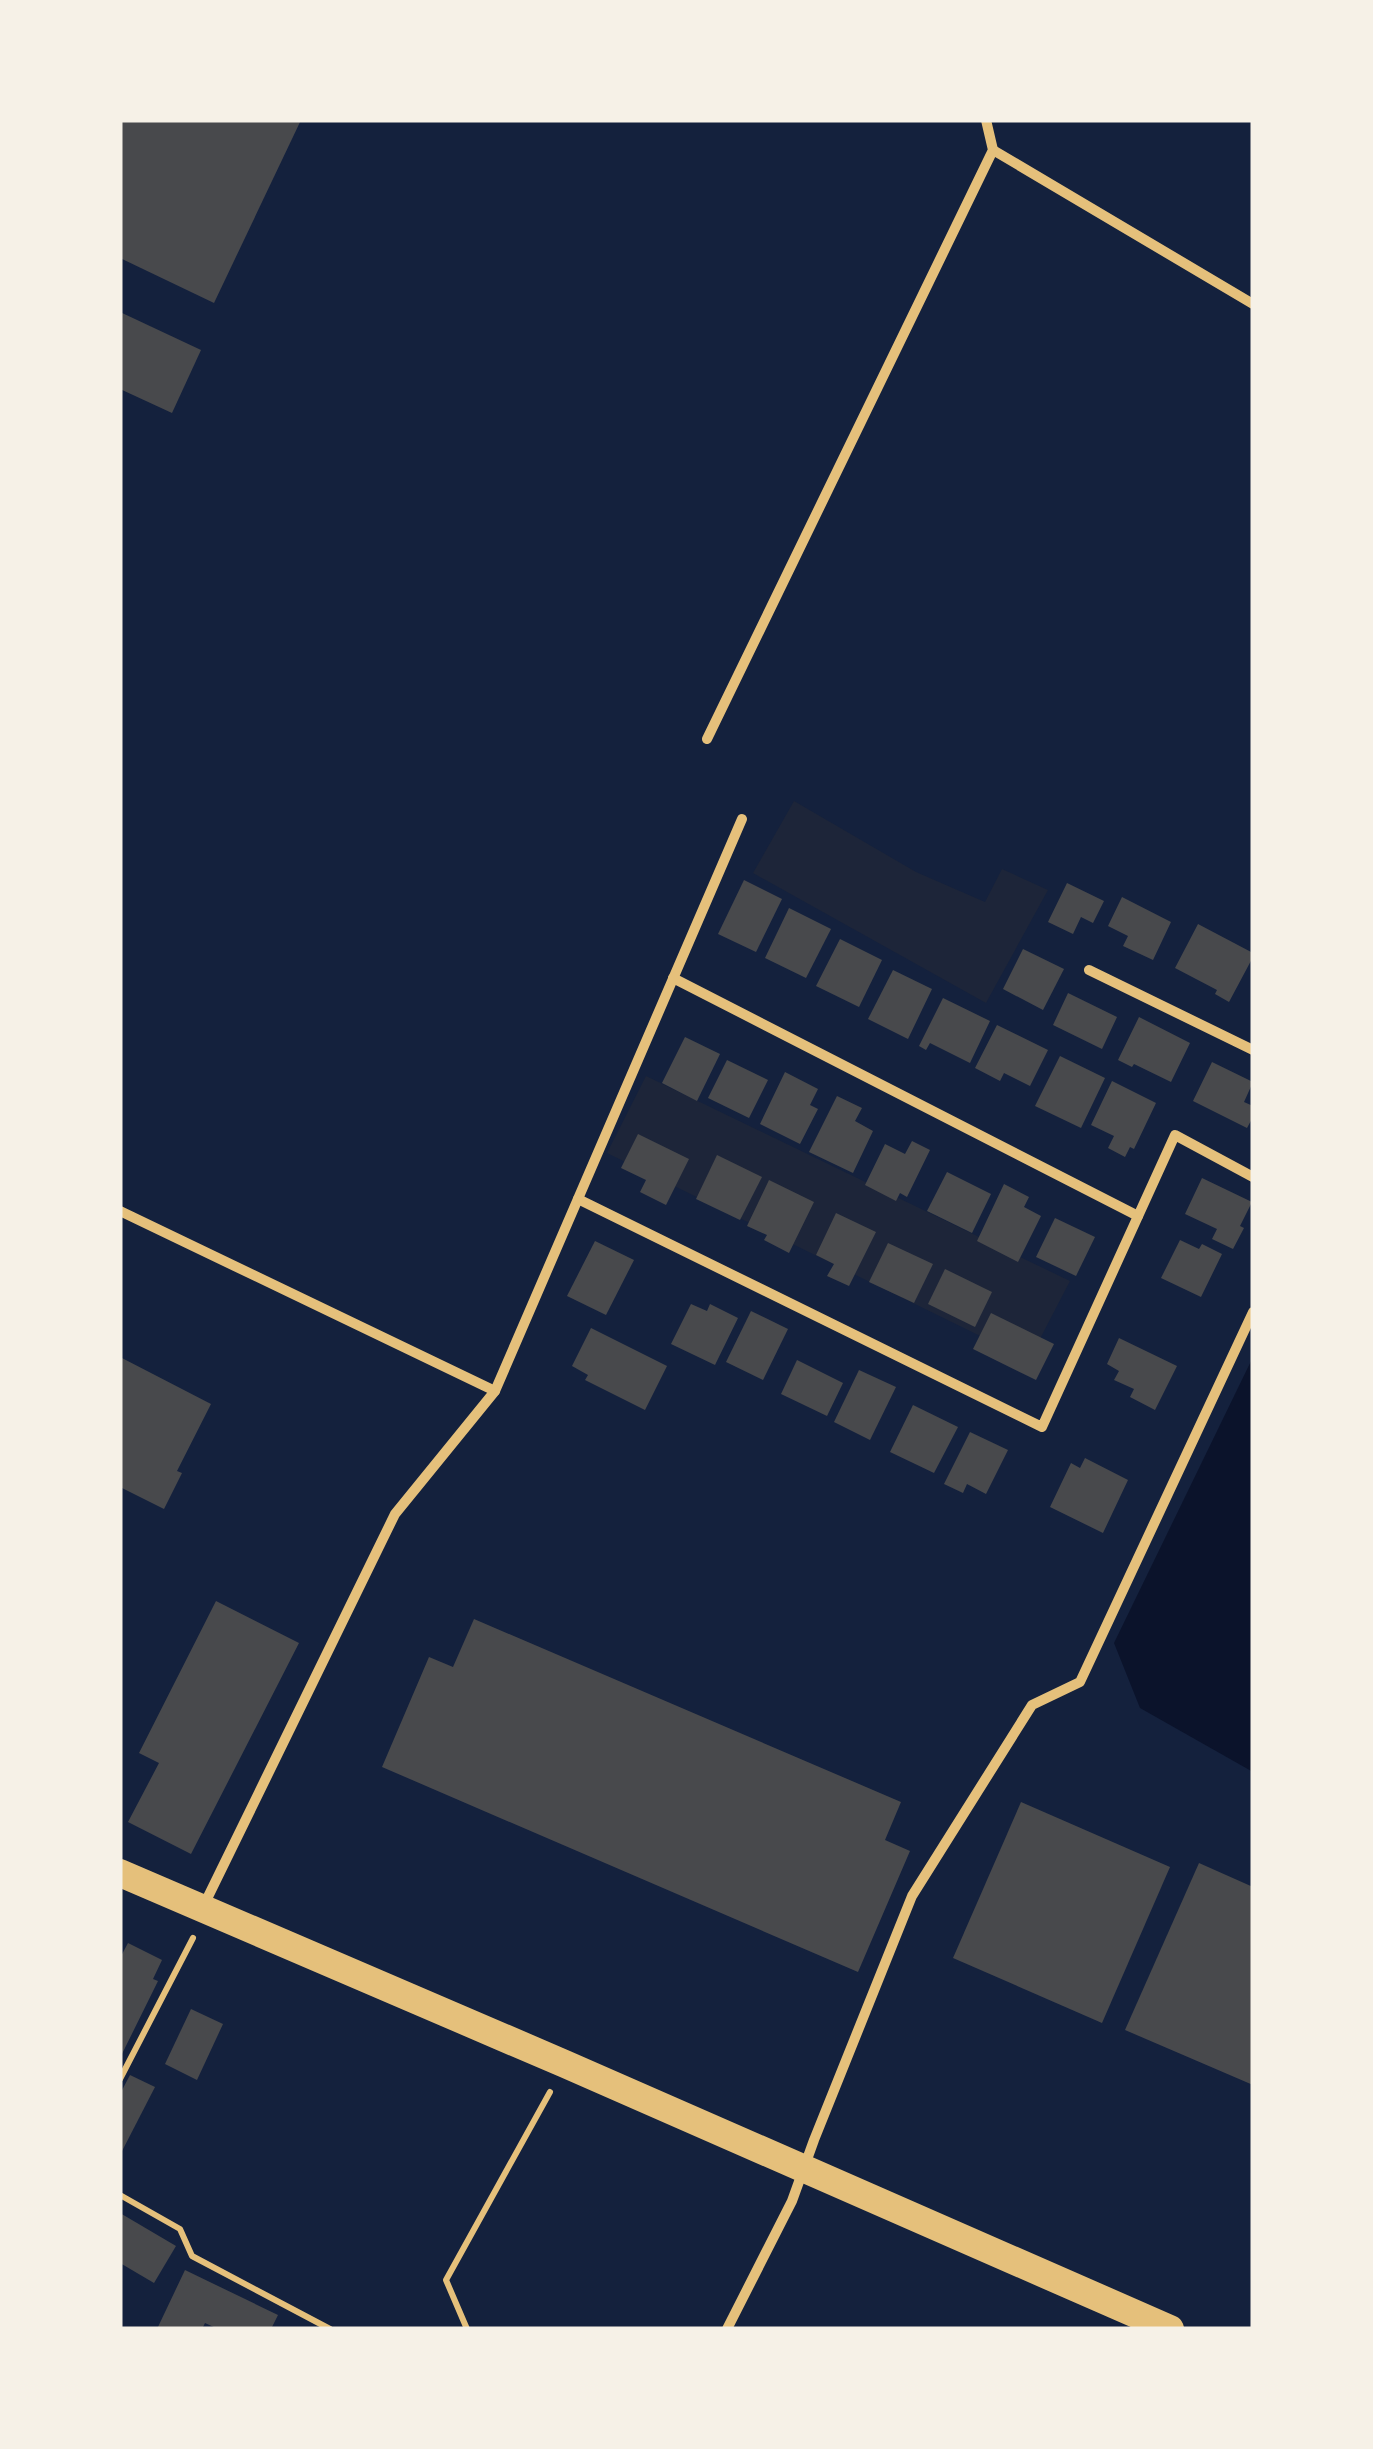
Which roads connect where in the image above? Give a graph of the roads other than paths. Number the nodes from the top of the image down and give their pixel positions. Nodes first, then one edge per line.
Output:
1 (986, 120) edge
2 (993, 150) junction
3 (1253, 304) edge
4 (706, 739) dead end
5 (742, 819) dead end
6 (1089, 970) dead end
7 (673, 978) junction
8 (1253, 1050) edge
9 (1253, 1176) edge
10 (578, 1199) junction
11 (120, 1210) edge
12 (1138, 1216) junction
13 (1253, 1312) edge
14 (495, 1391) junction
15 (120, 1873) edge
16 (204, 1910) junction
17 (804, 2169) junction
18 (727, 2329) edge
19 (1170, 2329) edge

1 - 2 street
2 - 3 street
2 - 4 street
5 - 7 street
6 - 8 street
7 - 10 street
7 - 12 street
9 - 12 street
10 - 12 street
10 - 14 street
11 - 14 street
13 - 17 street
14 - 16 street
15 - 16 highway
16 - 17 highway
17 - 18 street
17 - 19 highway

